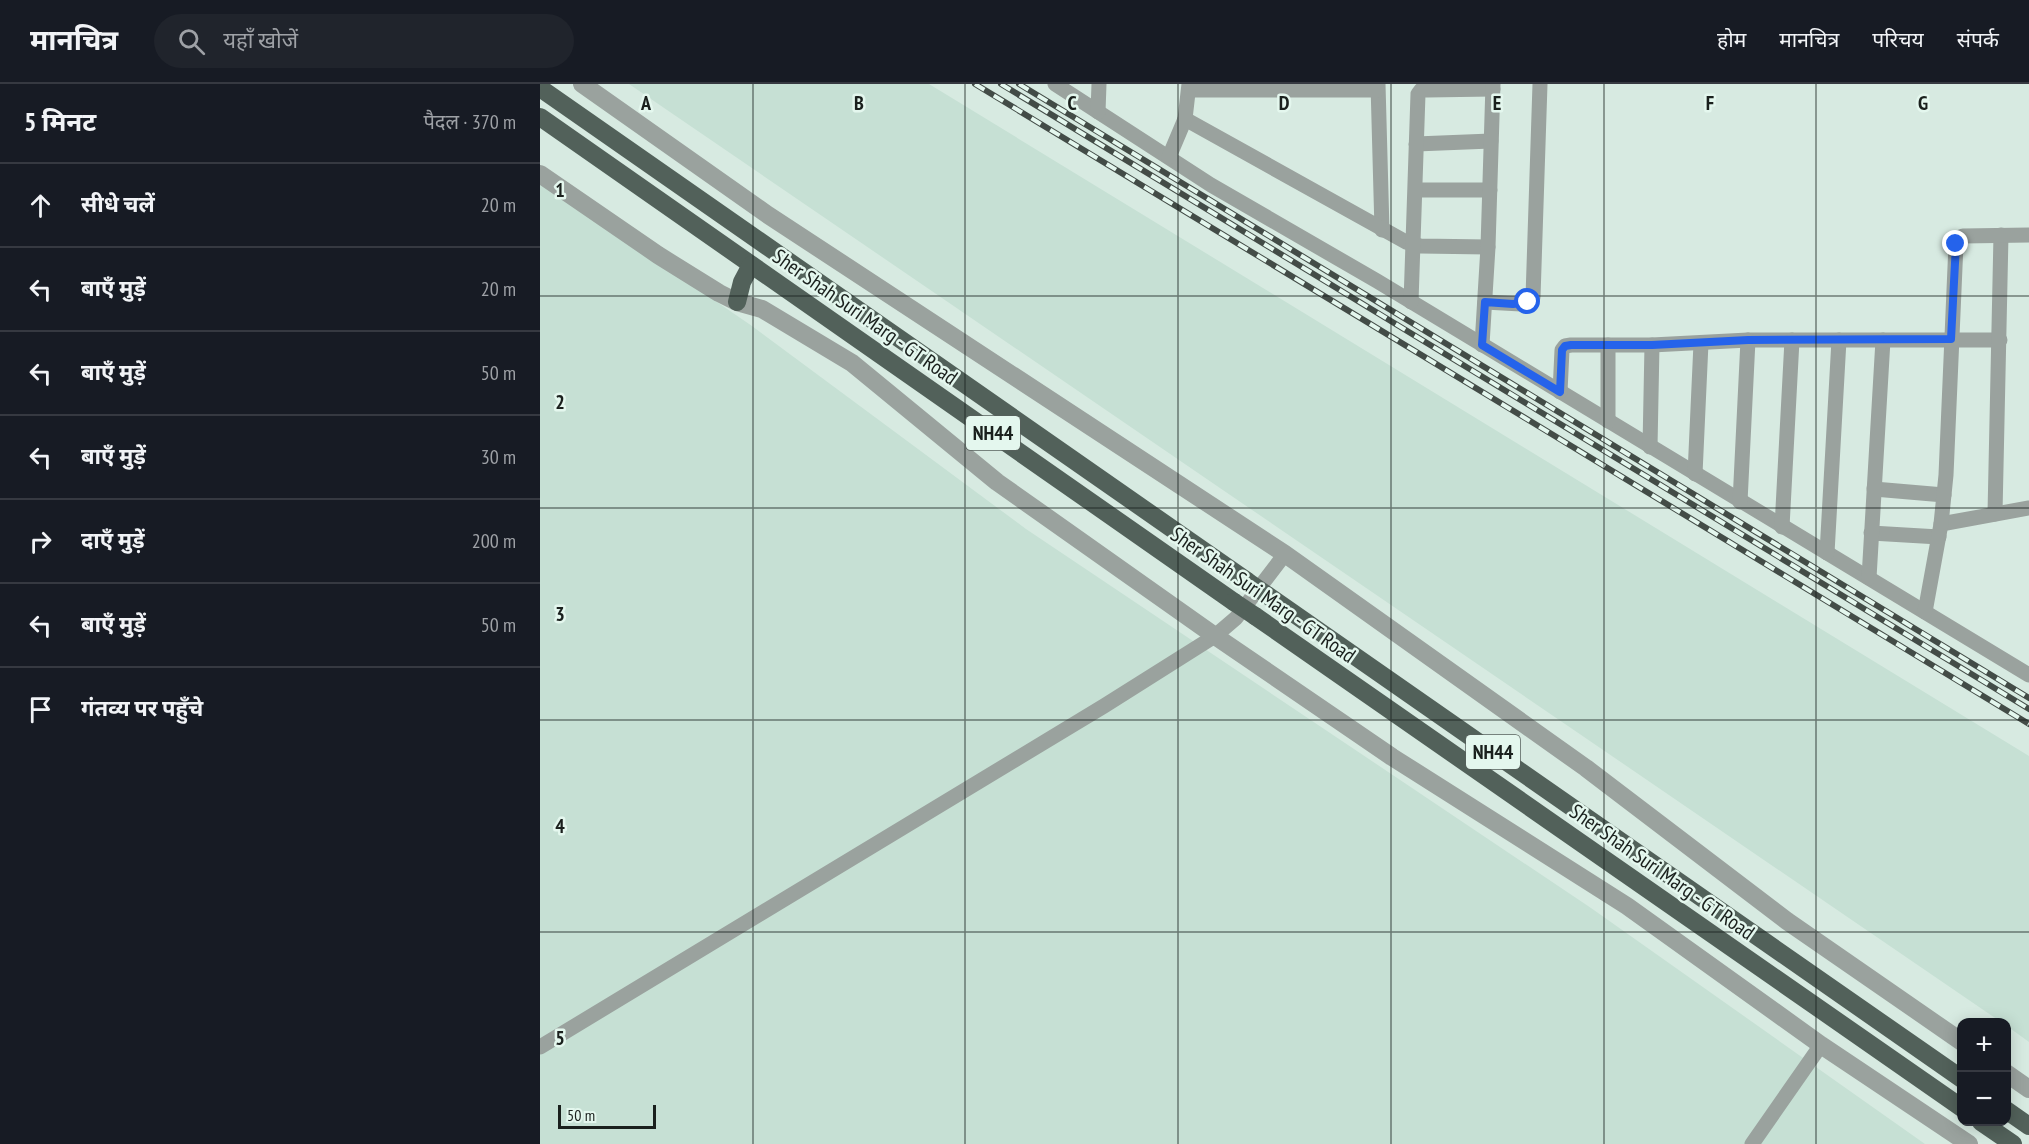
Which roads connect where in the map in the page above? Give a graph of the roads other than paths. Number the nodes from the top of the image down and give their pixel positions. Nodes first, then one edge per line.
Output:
1 (582, 84) edge
2 (1055, 84) edge
3 (1099, 84) edge
4 (1540, 84) edge
5 (1189, 87) edge
6 (1378, 87) edge
7 (1493, 87) edge
8 (540, 88) edge
9 (1098, 112) junction
10 (540, 117) edge
11 (1185, 119) junction
12 (1491, 141) junction
13 (1416, 144) junction
14 (1169, 157) junction
15 (540, 174) edge
16 (1416, 190) junction
17 (1490, 190) junction
18 (1382, 230) junction
19 (2001, 235) junction
20 (2029, 235) edge
21 (1413, 245) junction
22 (1488, 247) junction
23 (751, 265) junction
24 (737, 302) junction
25 (1411, 302) junction
26 (1485, 302) junction
27 (1951, 339) junction
28 (1748, 340) junction
29 (1792, 340) junction
30 (1839, 340) junction
31 (1883, 340) junction
32 (2000, 340) junction
33 (1701, 343) junction
34 (1482, 345) junction
35 (1608, 345) junction
36 (1652, 345) junction
37 (1560, 392) junction
38 (1608, 421) junction
39 (1650, 447) junction
40 (1695, 474) junction
41 (1874, 489) junction
42 (1944, 495) junction
43 (1740, 502) junction
44 (2029, 508) edge
45 (1995, 514) junction
46 (1782, 527) junction
47 (1940, 530) junction
48 (1871, 533) junction
49 (1285, 554) junction
50 (1827, 554) junction
51 (1869, 578) junction
52 (1925, 612) junction
53 (1215, 636) junction
54 (2029, 675) edge
55 (1957, 1039) edge
56 (1821, 1045) junction
57 (540, 1047) edge
58 (1957, 1076) edge
59 (2011, 1077) edge
60 (2029, 1089) edge
61 (1957, 1105) edge
62 (2011, 1113) edge
63 (1987, 1126) edge
64 (2029, 1126) edge
65 (1752, 1144) edge
66 (1969, 1144) edge
67 (2013, 1144) edge

1 - 49 street, Sher Shah Suri Marg - GT Road
2 - 9 street
3 - 9 street
4 - 26 street
5 - 6 street
5 - 11 street
6 - 18 street
7 - 12 street
7 - 13 street
8 - 58 highway, Sher Shah Suri Marg - GT Road / NH44, bridge
9 - 14 street
10 - 23 highway, Sher Shah Suri Marg - GT Road / NH44
11 - 14 street
11 - 18 street
12 - 13 street
12 - 17 street
13 - 16 street
14 - 25 street
15 - 24 street
16 - 17 street
16 - 21 street
17 - 22 street
18 - 21 street
19 - 20 street
19 - 27 street
19 - 32 street
21 - 22 street
21 - 25 street
22 - 26 street
23 - 24 highway
23 - 61 highway, Sher Shah Suri Marg - GT Road / NH44, bridge
24 - 53 street
25 - 34 street
26 - 34 street
27 - 31 street
27 - 32 street
27 - 42 street
28 - 29 street
28 - 33 street
28 - 43 street
29 - 30 street
29 - 46 street
30 - 31 street
30 - 50 street
31 - 41 street
32 - 45 street
33 - 36 street
33 - 40 street
34 - 37 street
35 - 36 street
35 - 37 street
35 - 38 street
36 - 39 street
37 - 38 street
38 - 39 street
39 - 40 street
40 - 43 street
41 - 42 street
41 - 48 street
42 - 47 street
43 - 46 street
44 - 45 street
45 - 47 street
46 - 50 street
47 - 48 street
47 - 52 street
48 - 51 street
49 - 53 street
49 - 55 street, Sher Shah Suri Marg - GT Road
50 - 51 street
51 - 52 street
52 - 54 street
53 - 56 street
53 - 57 street
56 - 65 street
56 - 66 street
59 - 60 street
62 - 64 highway
63 - 67 highway

